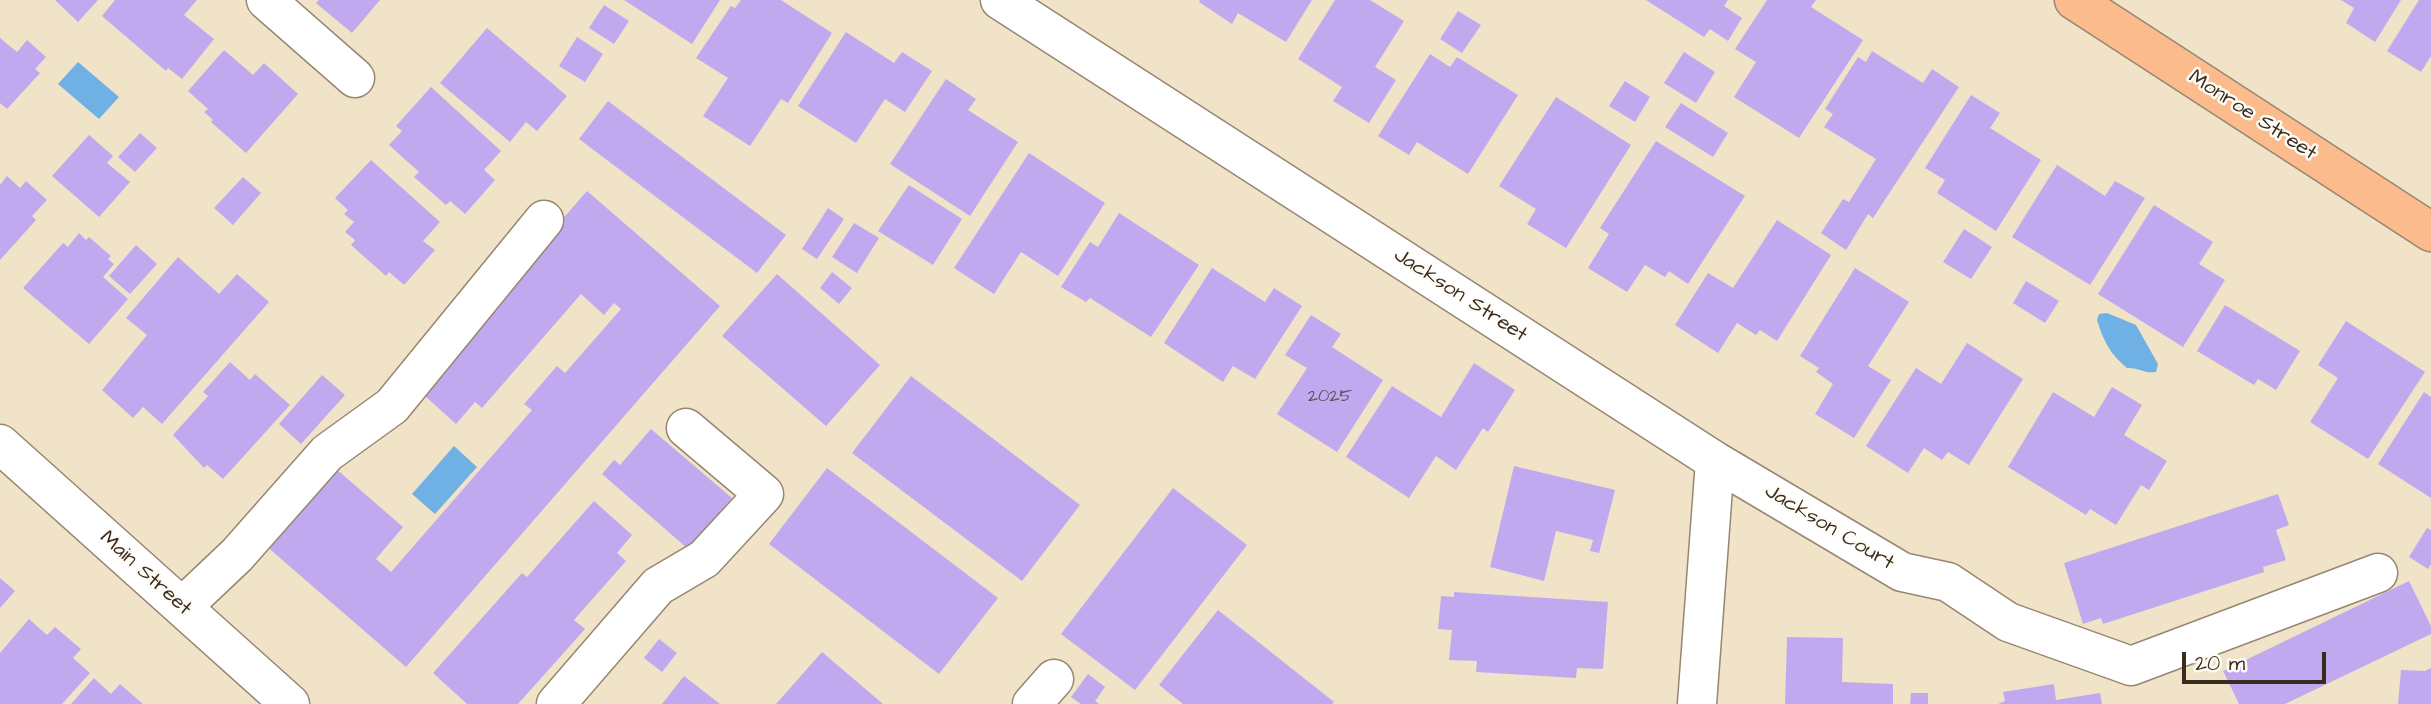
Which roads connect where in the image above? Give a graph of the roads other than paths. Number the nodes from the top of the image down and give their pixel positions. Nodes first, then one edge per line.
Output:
1 (266, 0) edge
2 (1000, 0) edge
3 (2074, 0) edge
4 (355, 78) dead end
5 (544, 220) dead end
6 (2431, 232) edge
7 (686, 428) dead end
8 (0, 444) edge
9 (1715, 461) junction
10 (2378, 573) dead end
11 (182, 607) junction
12 (290, 704) edge
13 (556, 704) edge
14 (1697, 704) edge

1 - 4 street
2 - 9 street, Jackson Street
3 - 6 main road, Monroe Street
5 - 11 street
7 - 13 street
8 - 11 street, Main Street
9 - 10 street, Jackson Court
9 - 14 street
11 - 12 street, Main Street

